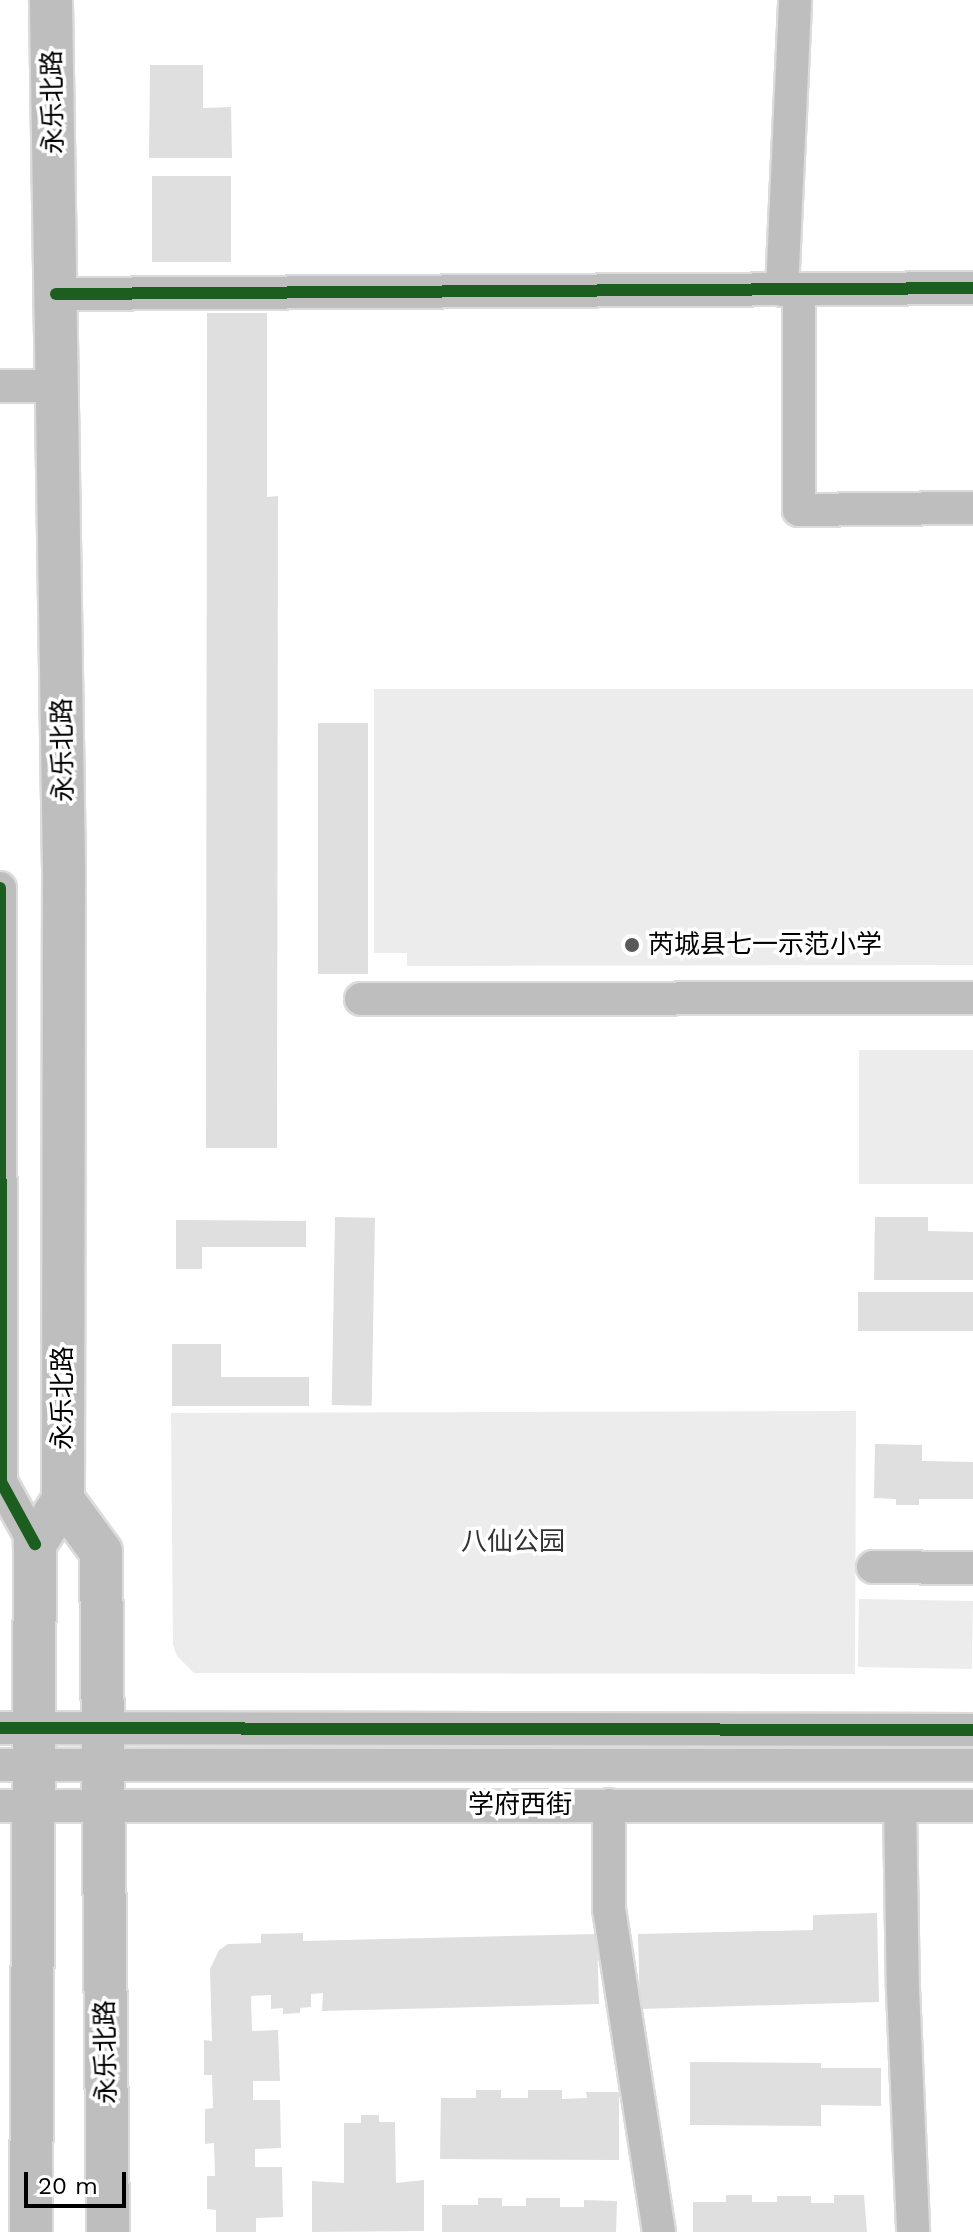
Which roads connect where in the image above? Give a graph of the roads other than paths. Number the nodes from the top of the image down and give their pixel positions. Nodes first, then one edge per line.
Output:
1 (51, 0) edge
2 (795, 0) edge
3 (973, 288) edge
4 (791, 289) junction
5 (56, 294) junction
6 (0, 386) edge
7 (57, 386) junction
8 (973, 508) edge
9 (0, 888) edge
10 (973, 998) edge
11 (361, 999) dead end
12 (63, 1500) junction
13 (35, 1544) junction
14 (873, 1567) dead end
15 (973, 1568) edge
16 (973, 1730) edge
17 (49, 1749) edge
18 (973, 1765) edge
19 (609, 1805) junction
20 (51, 1806) edge
21 (900, 1806) junction
22 (973, 1806) edge
23 (31, 2232) edge
24 (108, 2232) edge
25 (659, 2232) edge
26 (913, 2232) edge

1 - 5 main road, 永乐北路
2 - 4 street
3 - 4 street
4 - 5 street
4 - 8 street
5 - 7 main road, 永乐北路
6 - 7 street
7 - 12 main road, 永乐北路
9 - 13 street
10 - 11 street
12 - 13 main road
12 - 17 main road, 永乐北路
13 - 17 main road, 永乐北路
14 - 15 street
16 - 17 street
17 - 18 street, 学府西街
17 - 20 main road, 永乐北路
17 - 20 main road, 永乐北路
19 - 20 street, 学府西街
19 - 21 street, 学府西街
19 - 25 street
20 - 23 main road, 永乐北路
20 - 24 main road, 永乐北路
21 - 22 street, 学府西街
21 - 26 street

